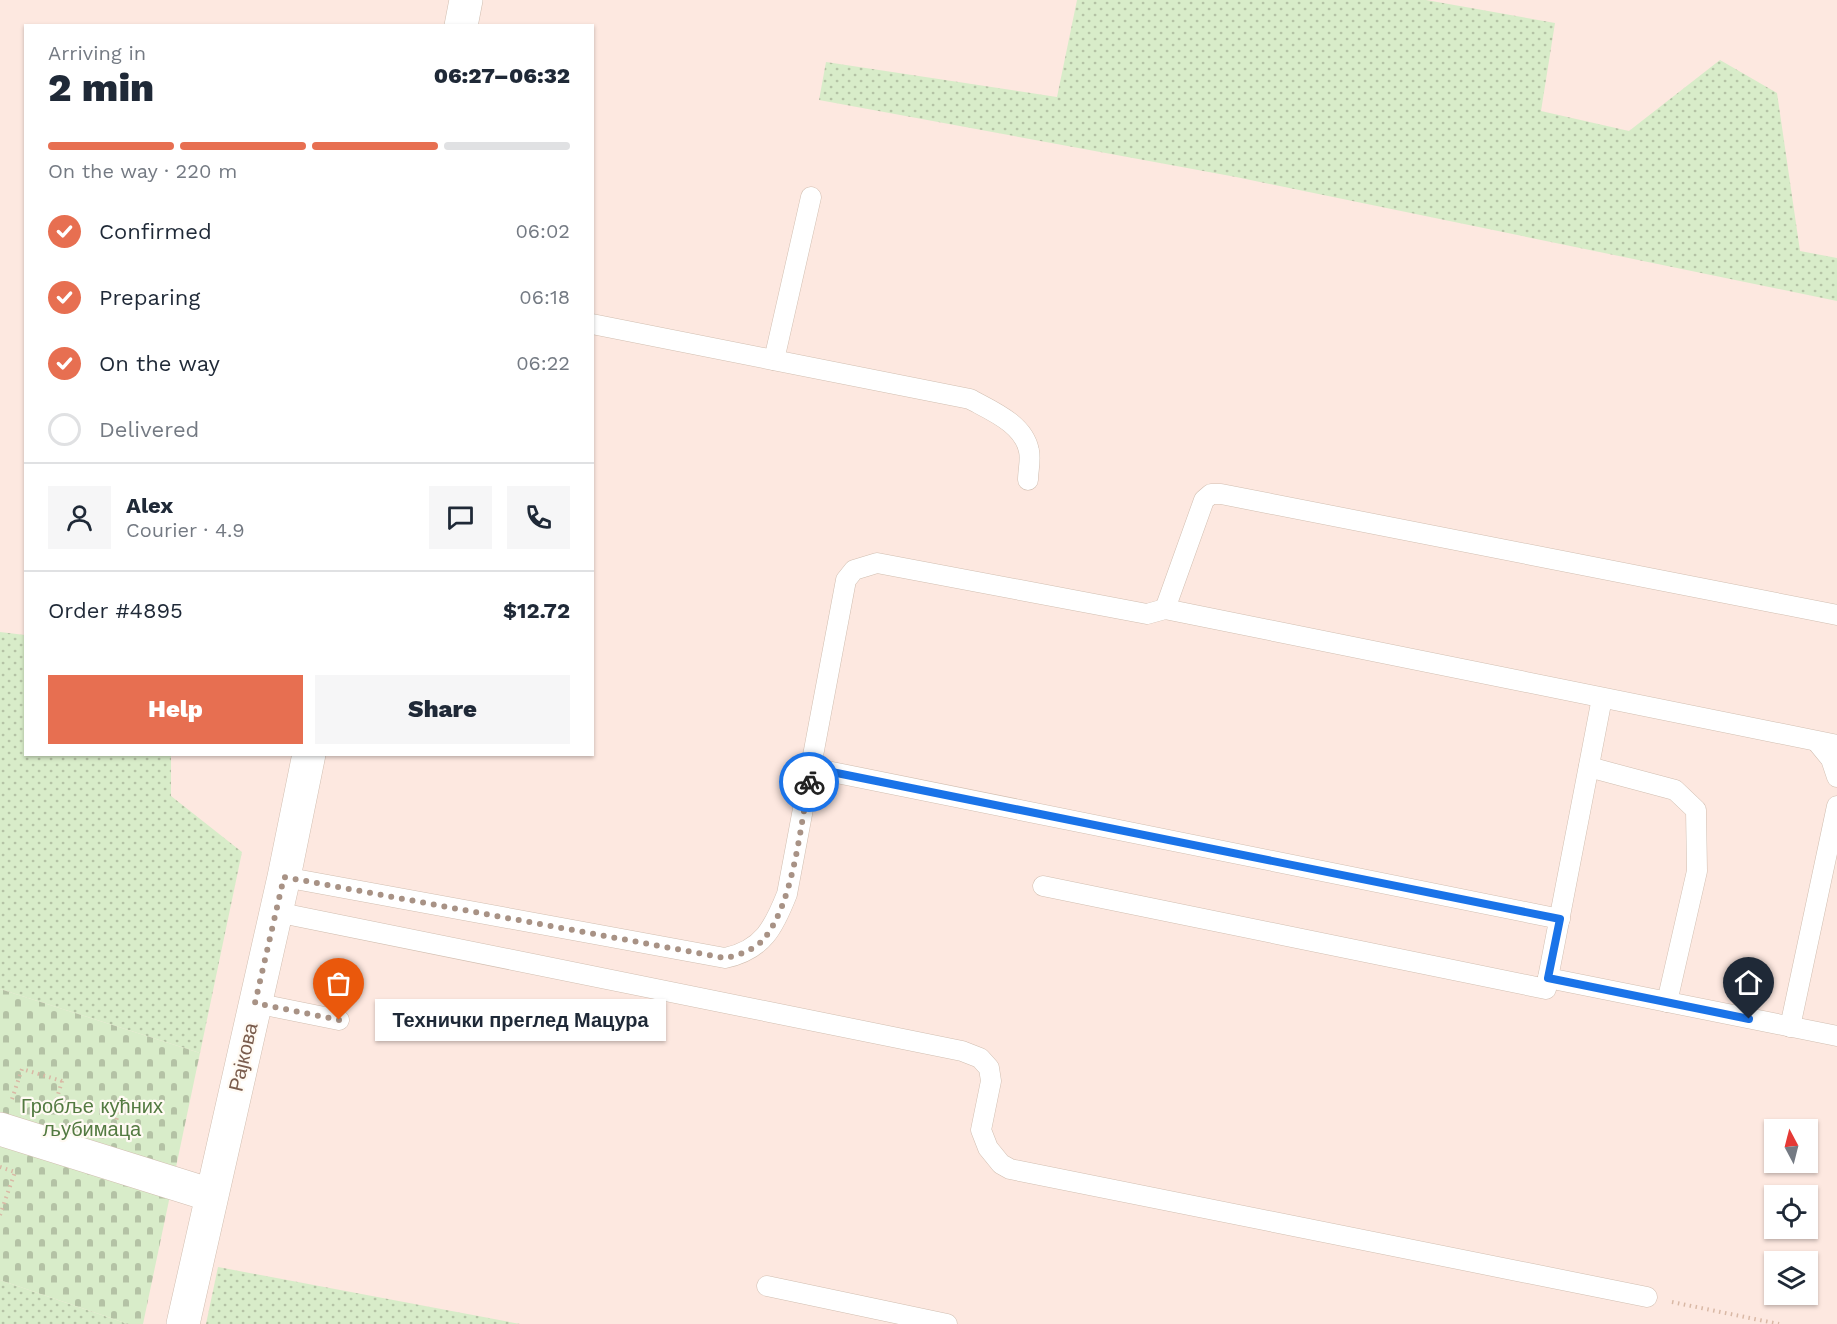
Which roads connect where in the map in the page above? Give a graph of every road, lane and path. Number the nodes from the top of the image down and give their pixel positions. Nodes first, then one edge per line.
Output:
1 (466, 0) edge
2 (461, 24) edge
3 (811, 197) dead end
4 (594, 324) edge
5 (774, 360) junction
6 (1028, 480) dead end
7 (1165, 609) junction
8 (1837, 615) edge
9 (1602, 698) junction
10 (1817, 742) junction
11 (1837, 746) edge
12 (309, 756) edge
13 (1589, 767) junction
14 (812, 768) junction
15 (1837, 777) edge
16 (1837, 806) edge
17 (284, 877) junction
18 (1043, 886) dead end
19 (276, 912) junction
20 (1560, 919) junction
21 (1548, 978) junction
22 (1667, 1002) junction
23 (255, 1003) junction
24 (339, 1020) dead end
25 (1790, 1027) junction
26 (1837, 1036) edge
27 (22, 1069) dead end
28 (62, 1081) dead end
29 (123, 1097) dead end
30 (121, 1103) dead end
31 (0, 1129) edge
32 (0, 1167) edge
33 (211, 1195) junction
34 (0, 1215) edge
35 (767, 1286) dead end
36 (1647, 1297) joint
37 (183, 1324) edge
38 (947, 1324) edge
39 (1779, 1324) edge

1 - 2 street
3 - 5 lane
4 - 5 lane
5 - 6 lane
7 - 8 lane
7 - 9 lane
7 - 14 lane
9 - 10 lane
9 - 13 lane
10 - 11 lane
10 - 15 lane
12 - 17 street, Рајкова
13 - 20 lane
13 - 22 lane
14 - 17 lane
14 - 20 lane
16 - 25 lane
17 - 19 street, Рајкова
18 - 21 lane
19 - 23 street, Рајкова
19 - 36 lane
20 - 21 lane
21 - 22 lane
22 - 25 lane
23 - 24 lane
23 - 33 street, Рајкова
25 - 26 lane
27 - 28 path
29 - 30 path
31 - 33 street
32 - 34 path
33 - 37 street, Рајкова
35 - 38 lane
36 - 39 path

